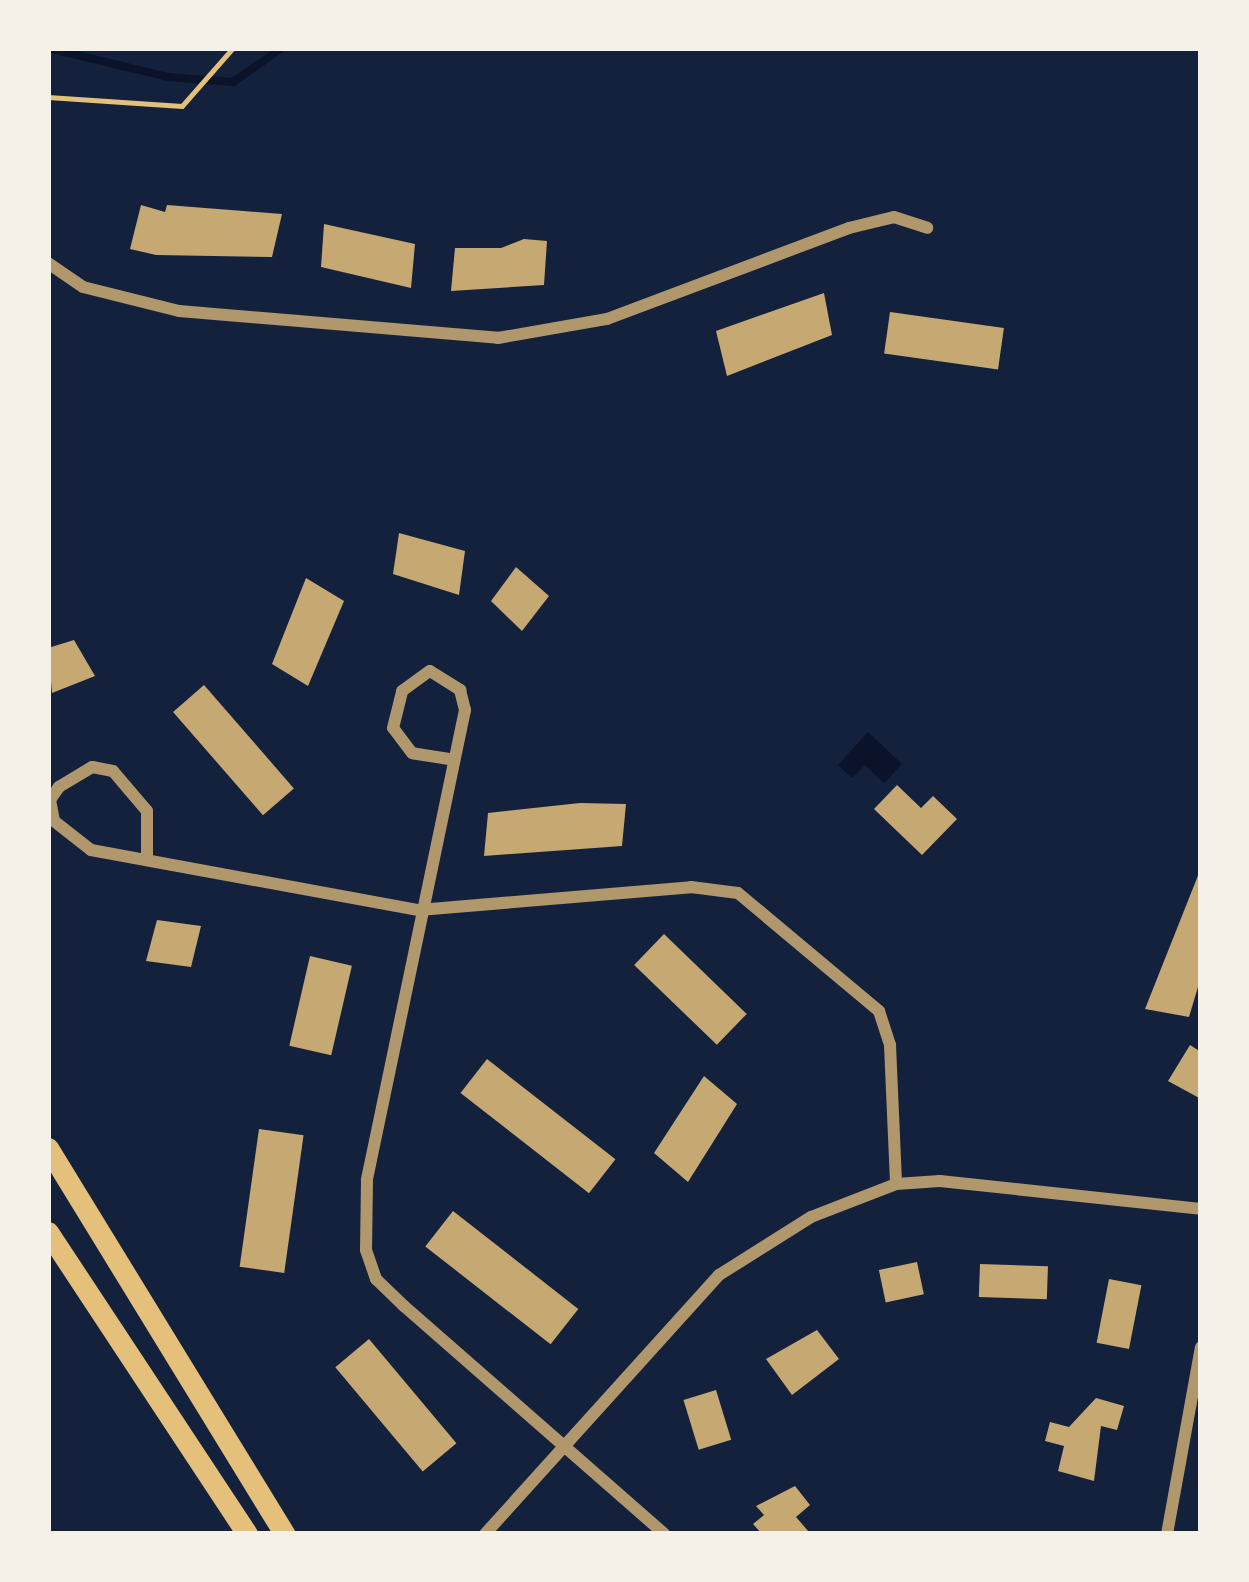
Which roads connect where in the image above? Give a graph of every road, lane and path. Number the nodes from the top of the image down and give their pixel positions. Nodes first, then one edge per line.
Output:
1 (233, 48) edge
2 (48, 97) edge
3 (927, 228) dead end
4 (48, 263) edge
5 (449, 759) junction
6 (147, 859) junction
7 (419, 910) junction
8 (48, 1148) edge
9 (896, 1184) junction
10 (1201, 1209) edge
11 (48, 1232) edge
12 (1201, 1347) edge
13 (565, 1443) junction
14 (247, 1534) edge
15 (285, 1534) edge
16 (485, 1534) edge
17 (664, 1534) edge
18 (1167, 1534) edge

1 - 2 path
3 - 4 street
5 - 5 street
5 - 7 street
6 - 6 street
6 - 7 street
7 - 9 street
7 - 13 street
8 - 15 main road
9 - 10 street
9 - 13 street
11 - 14 main road
12 - 18 street
13 - 16 street
13 - 17 street

